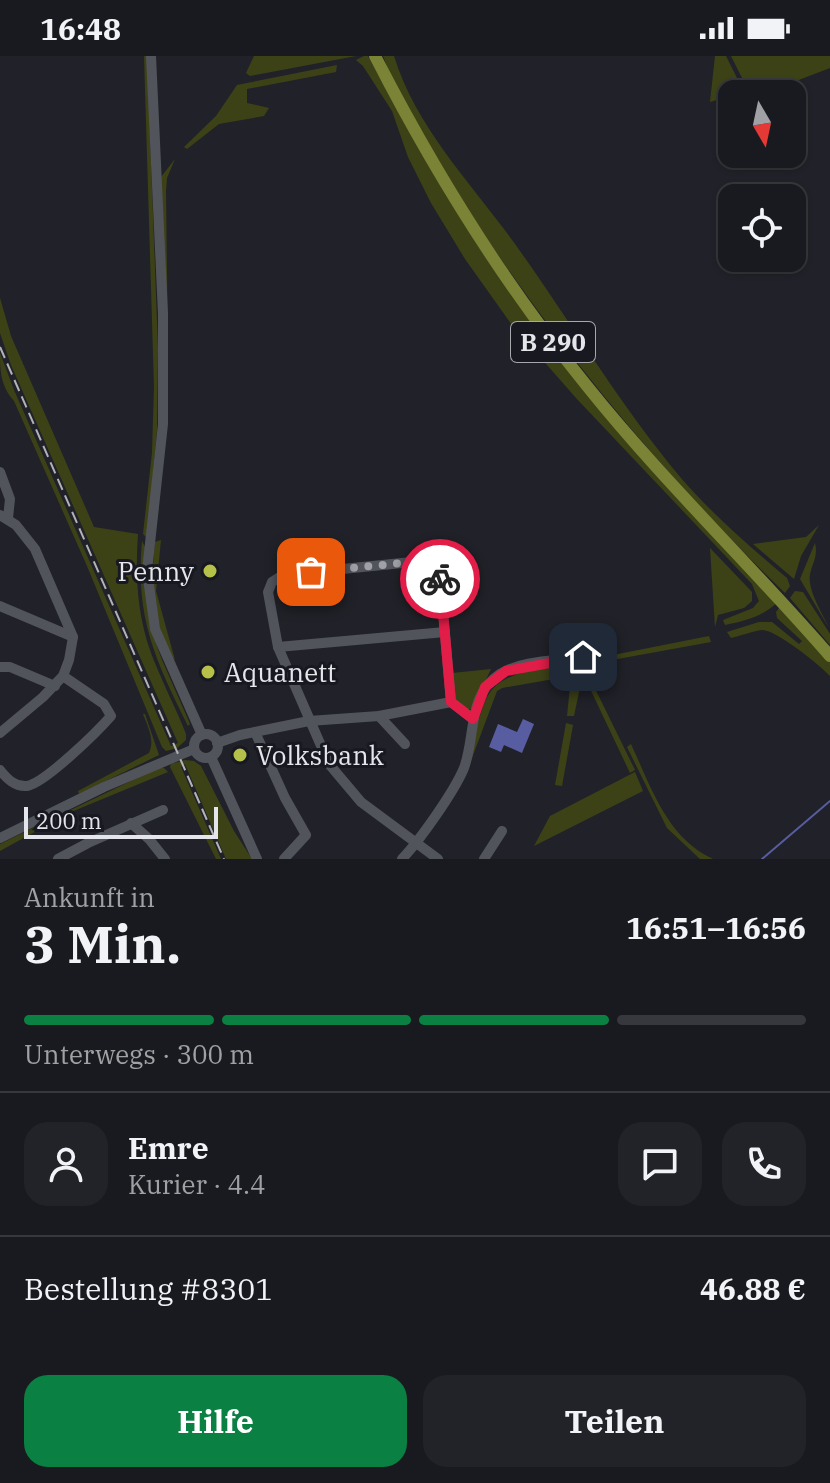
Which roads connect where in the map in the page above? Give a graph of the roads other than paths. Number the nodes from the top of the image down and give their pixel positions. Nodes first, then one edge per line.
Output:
1 (151, 56) edge
2 (376, 58) edge
3 (0, 472) edge
4 (4, 517) edge
5 (0, 606) edge
6 (445, 632) junction
7 (73, 637) junction
8 (278, 647) junction
9 (830, 656) edge
10 (583, 657) dead end
11 (0, 667) edge
12 (63, 676) junction
13 (55, 686) junction
14 (451, 702) junction
15 (379, 716) junction
16 (473, 719) junction
17 (309, 721) junction
18 (255, 732) junction
19 (0, 733) edge
20 (202, 735) junction
21 (217, 743) junction
22 (405, 744) dead end
23 (189, 751) junction
24 (211, 757) junction
25 (0, 770) edge
26 (163, 810) dead end
27 (131, 823) junction
28 (502, 831) dead end
29 (0, 838) edge
30 (417, 844) junction
31 (58, 859) edge
32 (165, 859) edge
33 (257, 859) edge
34 (284, 859) edge
35 (402, 859) edge
36 (438, 859) edge
37 (484, 859) edge

1 - 20 street
2 - 9 main road, B 290
3 - 4 street
4 - 7 street
5 - 7 street
6 - 8 street
6 - 8 street
6 - 14 street
7 - 12 street
8 - 17 street
10 - 16 street
11 - 13 street
12 - 13 street
12 - 25 street
13 - 19 street
14 - 15 street
14 - 16 street
15 - 17 street
15 - 22 street
16 - 30 street
17 - 18 street
17 - 30 street
18 - 21 street
18 - 34 street
20 - 21 street
20 - 23 street
21 - 24 street
23 - 24 street
23 - 29 street
24 - 33 street
26 - 27 street
27 - 31 street
27 - 32 street
28 - 37 street
30 - 35 street
30 - 36 street

